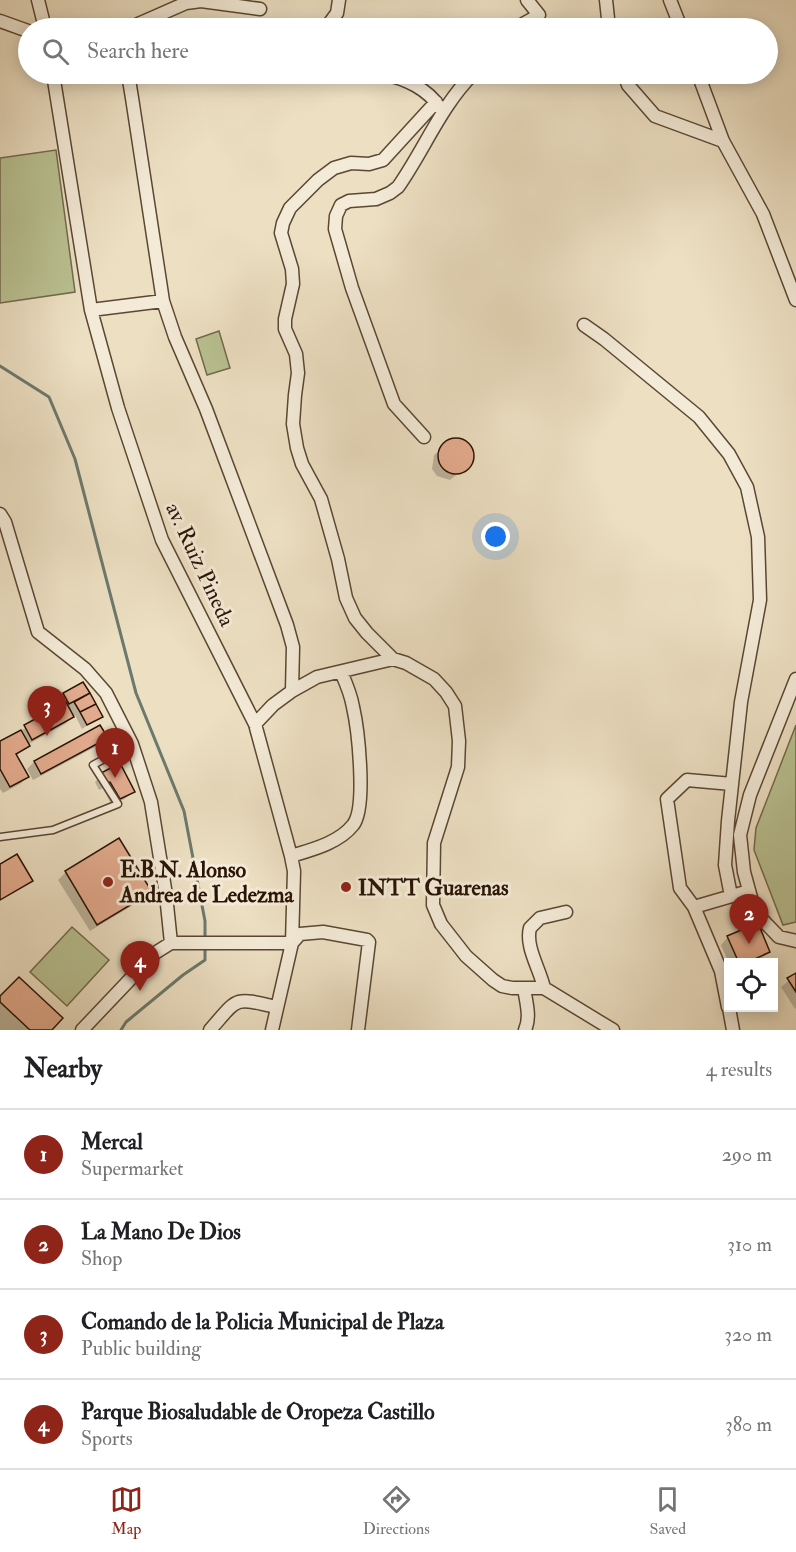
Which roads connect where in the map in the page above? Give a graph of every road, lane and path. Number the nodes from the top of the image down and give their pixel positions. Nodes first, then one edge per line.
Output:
1 (38, 0) edge
2 (339, 0) edge
3 (527, 0) edge
4 (606, 0) edge
5 (670, 0) edge
6 (260, 9) dead end
7 (42, 18) edge
8 (152, 18) edge
9 (333, 18) edge
10 (534, 18) edge
11 (608, 18) edge
12 (677, 18) edge
13 (0, 21) edge
14 (18, 27) edge
15 (55, 84) edge
16 (130, 84) edge
17 (412, 84) edge
18 (463, 84) edge
19 (628, 84) edge
20 (702, 84) edge
21 (440, 107) junction
22 (723, 141) junction
23 (796, 300) edge
24 (163, 301) junction
25 (91, 310) junction
26 (584, 325) dead end
27 (424, 437) dead end
28 (0, 514) edge
29 (393, 659) junction
30 (341, 672) junction
31 (796, 679) edge
32 (292, 691) junction
33 (255, 724) junction
34 (132, 744) junction
35 (732, 784) junction
36 (0, 837) edge
37 (291, 856) junction
38 (749, 891) junction
39 (731, 896) junction
40 (694, 907) junction
41 (566, 912) dead end
42 (796, 941) edge
43 (171, 943) junction
44 (292, 943) junction
45 (724, 984) edge
46 (524, 988) junction
47 (544, 988) junction
48 (276, 1007) junction
49 (730, 1012) edge
50 (82, 1030) edge
51 (210, 1030) edge
52 (272, 1030) edge
53 (358, 1030) edge
54 (525, 1030) edge
55 (613, 1030) edge
56 (733, 1030) edge

1 - 7 street
2 - 9 street
3 - 10 street
4 - 11 street
5 - 12 street
6 - 8 street
13 - 14 street
15 - 25 street, av. Ruiz Pineda
16 - 24 street
17 - 21 street
18 - 21 street
19 - 22 street
20 - 22 street
21 - 27 street
21 - 29 street
22 - 23 street
24 - 25 street
24 - 32 street
25 - 33 street, av. Ruiz Pineda
26 - 35 street
28 - 34 street
29 - 30 street
29 - 46 street
30 - 32 street
30 - 37 street
31 - 38 street
32 - 33 street
33 - 37 street, av. Ruiz Pineda
34 - 36 lane
34 - 43 street
35 - 39 street
35 - 40 street
37 - 44 street, av. Ruiz Pineda
38 - 39 street
38 - 42 street
39 - 40 street
40 - 45 street
41 - 47 street
43 - 44 street
43 - 50 street
44 - 48 street, av. Ruiz Pineda
44 - 53 street
46 - 47 street
46 - 54 street
47 - 55 street
48 - 51 street
48 - 52 street, av. Ruiz Pineda
49 - 56 street

